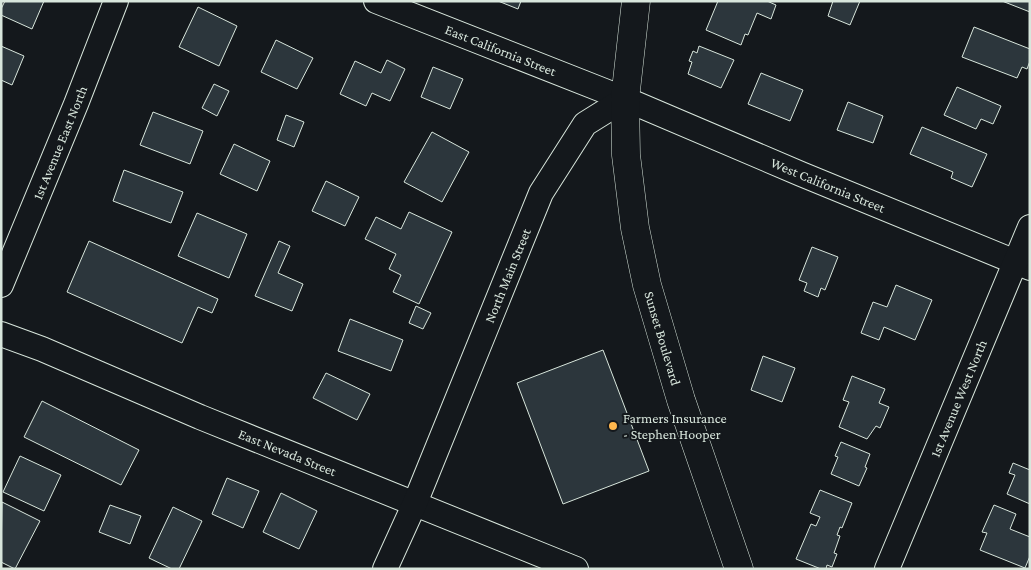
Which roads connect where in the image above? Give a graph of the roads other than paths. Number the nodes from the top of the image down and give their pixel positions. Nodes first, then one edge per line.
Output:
1 (116, 1) edge
2 (376, 1) edge
3 (636, 1) edge
4 (625, 99) junction
5 (1030, 227) edge
6 (1023, 265) edge
7 (1, 285) edge
8 (1, 334) edge
9 (415, 503) junction
10 (385, 569) edge
11 (576, 569) edge
12 (739, 569) edge
13 (887, 569) edge

1 - 7 street, 1st Avenue East North
2 - 4 street, East California Street
3 - 4 main road
4 - 6 street, West California Street
4 - 9 street, North Main Street
4 - 12 main road, Sunset Boulevard
5 - 6 street, 1st Avenue West North
6 - 13 street, 1st Avenue West North
8 - 9 street, East Nevada Street
9 - 10 street, North Main Street
9 - 11 street, East Nevada Street

